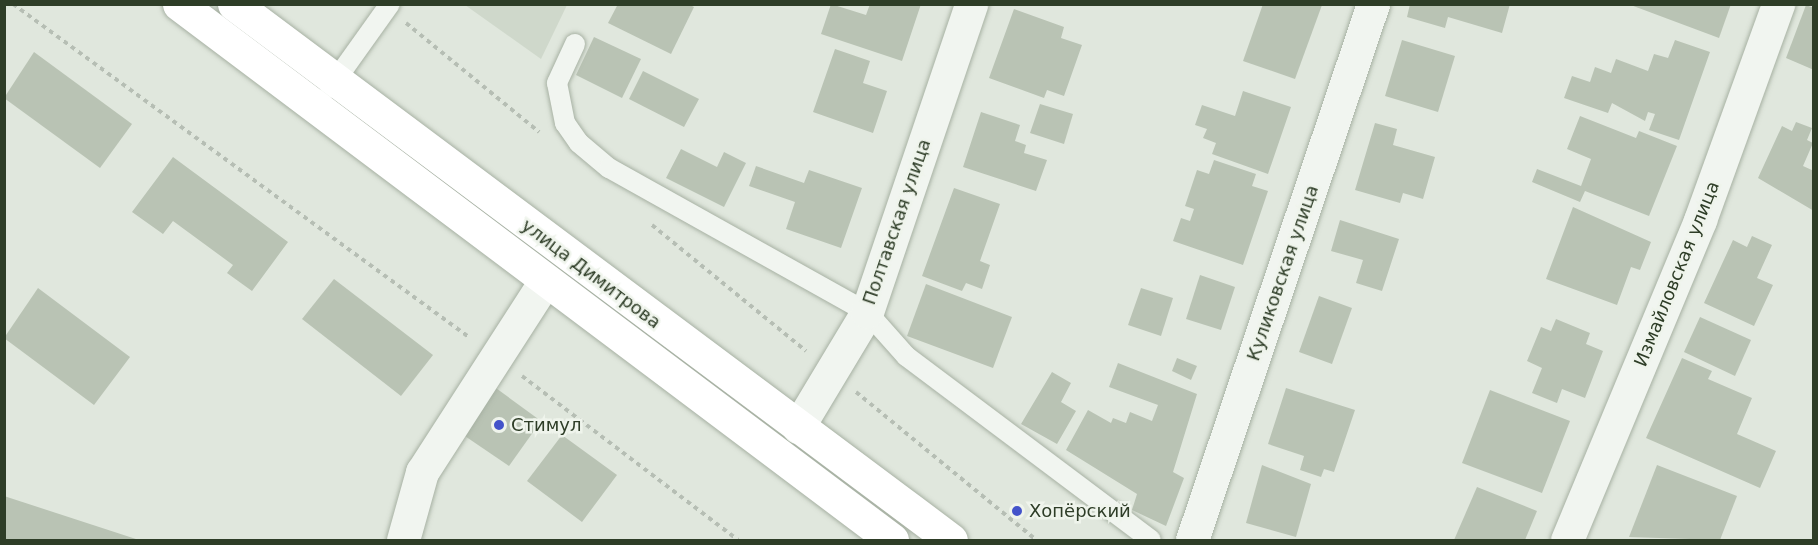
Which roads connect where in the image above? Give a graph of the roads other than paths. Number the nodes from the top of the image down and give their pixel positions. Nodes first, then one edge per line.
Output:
1 (179, 4) edge
2 (234, 4) edge
3 (971, 4) edge
4 (1373, 4) edge
5 (1778, 4) edge
6 (388, 6) edge
7 (575, 44) dead end
8 (324, 94) junction
9 (544, 283) junction
10 (867, 312) junction
11 (798, 426) junction
12 (884, 538) edge
13 (404, 540) edge
14 (951, 540) edge
15 (1151, 540) edge
16 (1192, 540) edge
17 (1568, 540) edge

1 - 8 main road, улица Димитрова
2 - 8 main road, улица Димитрова
3 - 10 street, Полтавская улица
4 - 16 street, Куликовская улица
5 - 17 street, Измайловская улица
6 - 8 lane
7 - 10 lane
8 - 9 main road, улица Димитрова
8 - 11 main road, улица Димитрова
9 - 12 main road, улица Димитрова
9 - 13 street
10 - 11 street, Полтавская улица
10 - 15 lane
11 - 14 main road, улица Димитрова

